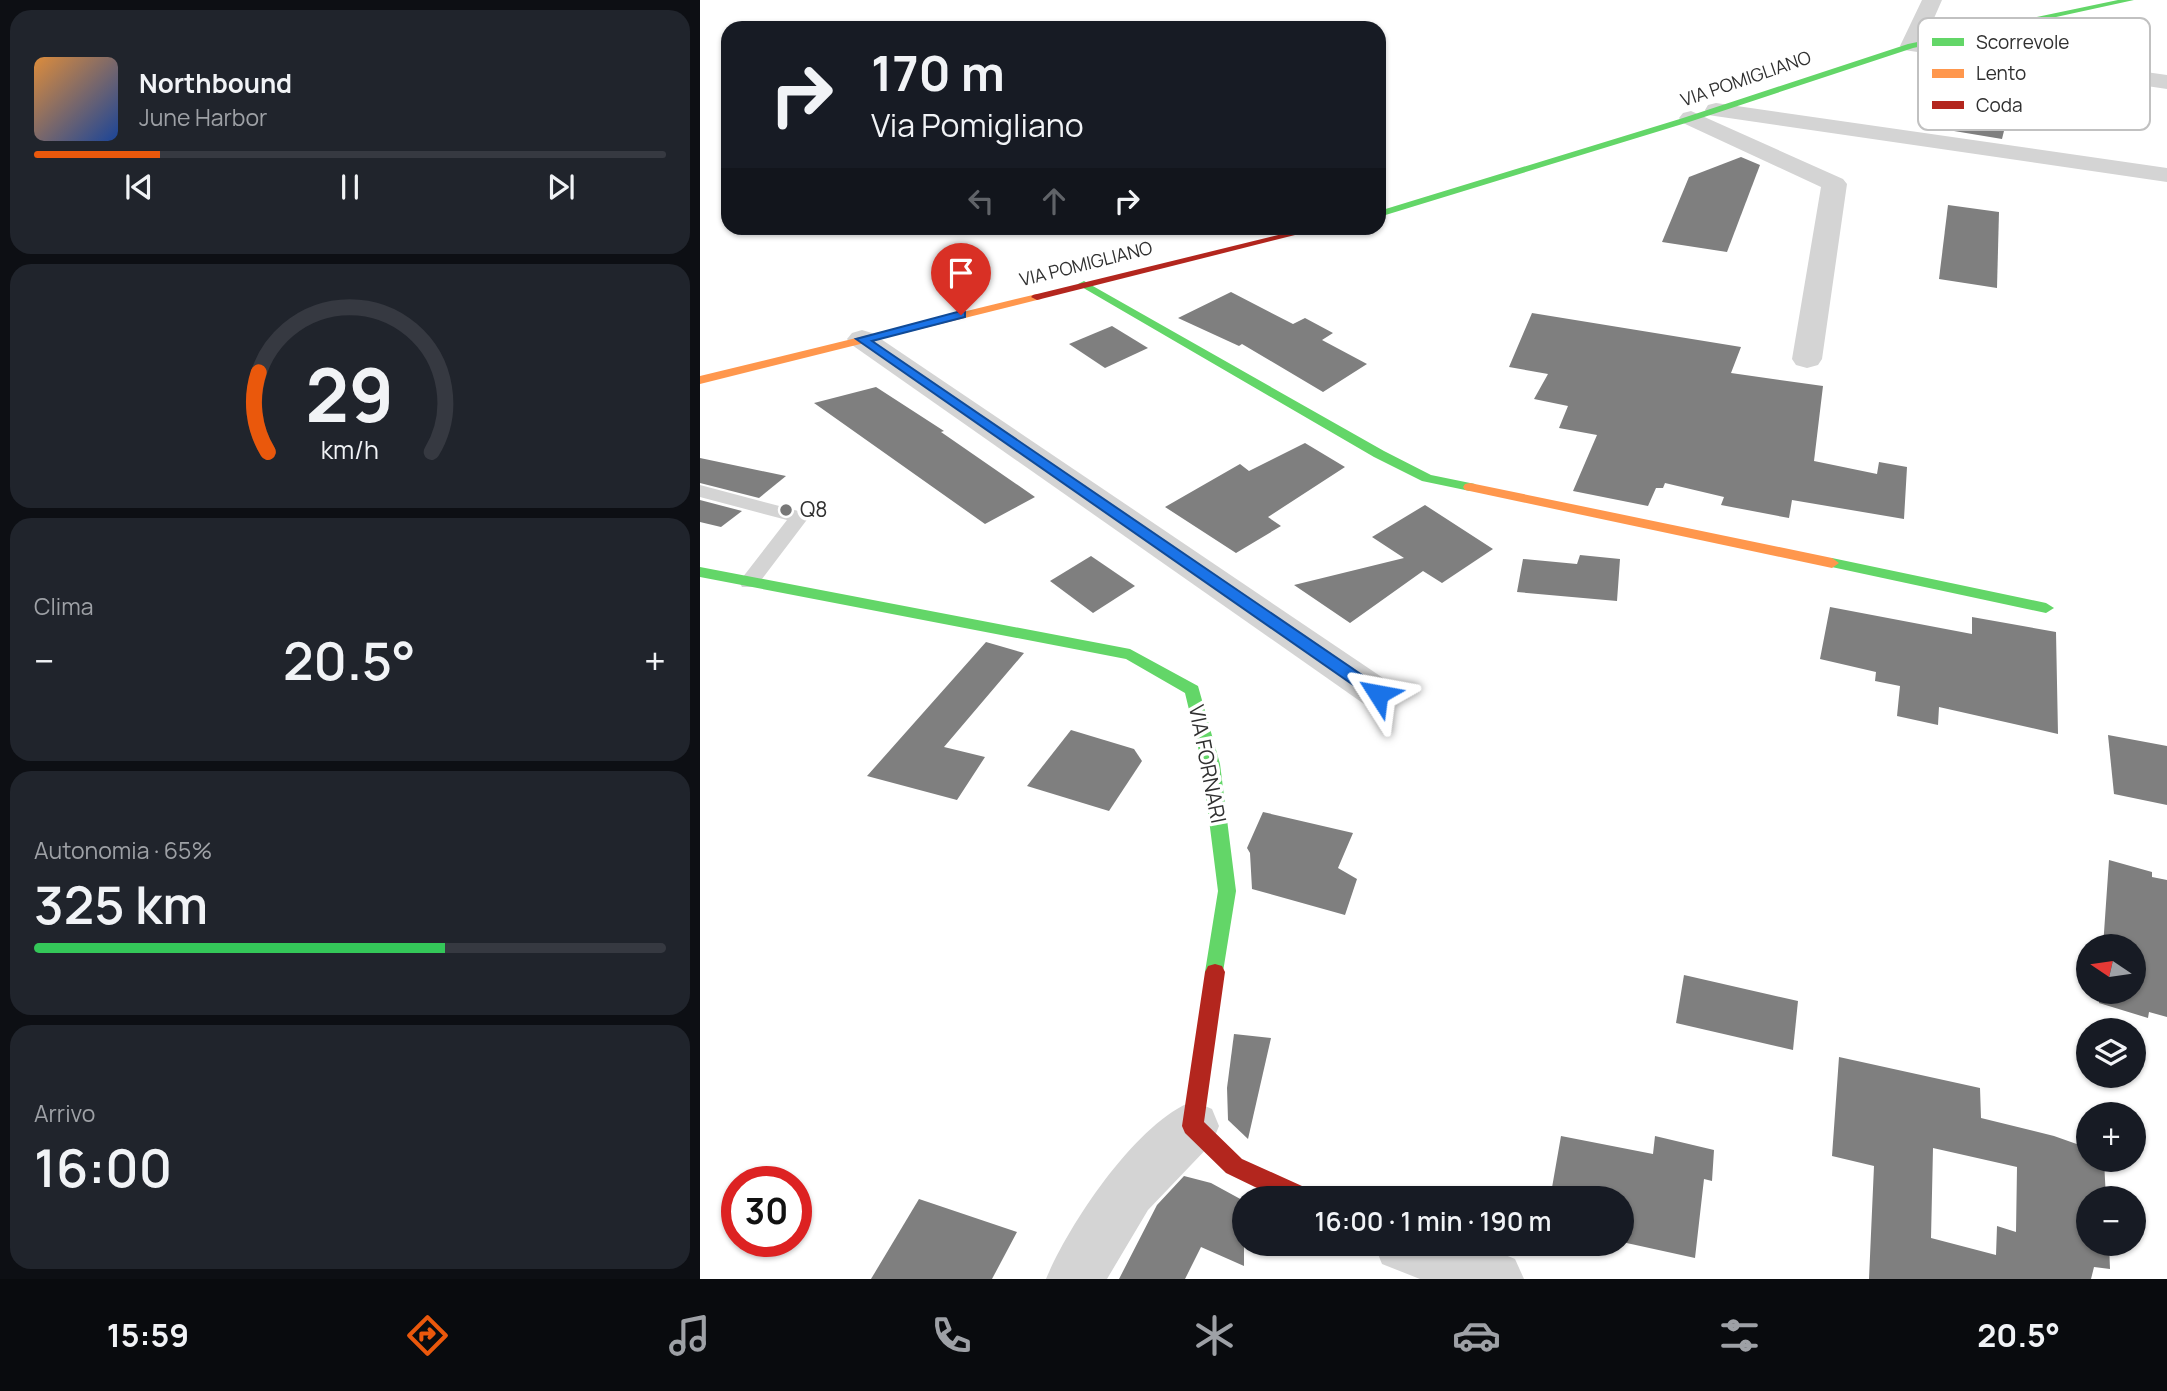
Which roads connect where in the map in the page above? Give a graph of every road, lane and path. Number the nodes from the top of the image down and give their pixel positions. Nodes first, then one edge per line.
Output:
1 (1933, 0) edge
2 (2130, 0) edge
3 (1924, 18) edge
4 (2044, 18) edge
5 (1918, 31) edge
6 (1918, 45) edge
7 (1911, 46) junction
8 (1918, 47) edge
9 (1716, 110) junction
10 (1691, 118) junction
11 (2167, 175) edge
12 (1386, 212) edge
13 (1289, 235) edge
14 (1084, 284) junction
15 (862, 339) junction
16 (1807, 359) dead end
17 (700, 380) edge
18 (700, 491) edge
19 (700, 572) edge
20 (749, 582) junction
21 (2046, 608) dead end
22 (1378, 694) dead end
23 (1193, 1126) junction
24 (1277, 1186) edge
25 (1434, 1256) edge
26 (1075, 1279) edge
27 (1495, 1279) edge

1 - 3 street
2 - 4 street, VIA POMIGLIANO
5 - 7 street
6 - 7 street, VIA POMIGLIANO
7 - 8 street
7 - 9 street, VIA POMIGLIANO
9 - 10 street, VIA POMIGLIANO
9 - 11 street
10 - 12 street, VIA POMIGLIANO
10 - 16 street
13 - 14 street, VIA POMIGLIANO
14 - 15 street, VIA POMIGLIANO
14 - 21 street
15 - 17 street, VIA POMIGLIANO
15 - 22 street
18 - 20 lane
19 - 20 street, VIA FORNARI
20 - 23 street, VIA FORNARI
23 - 24 street
23 - 26 street
25 - 27 street

